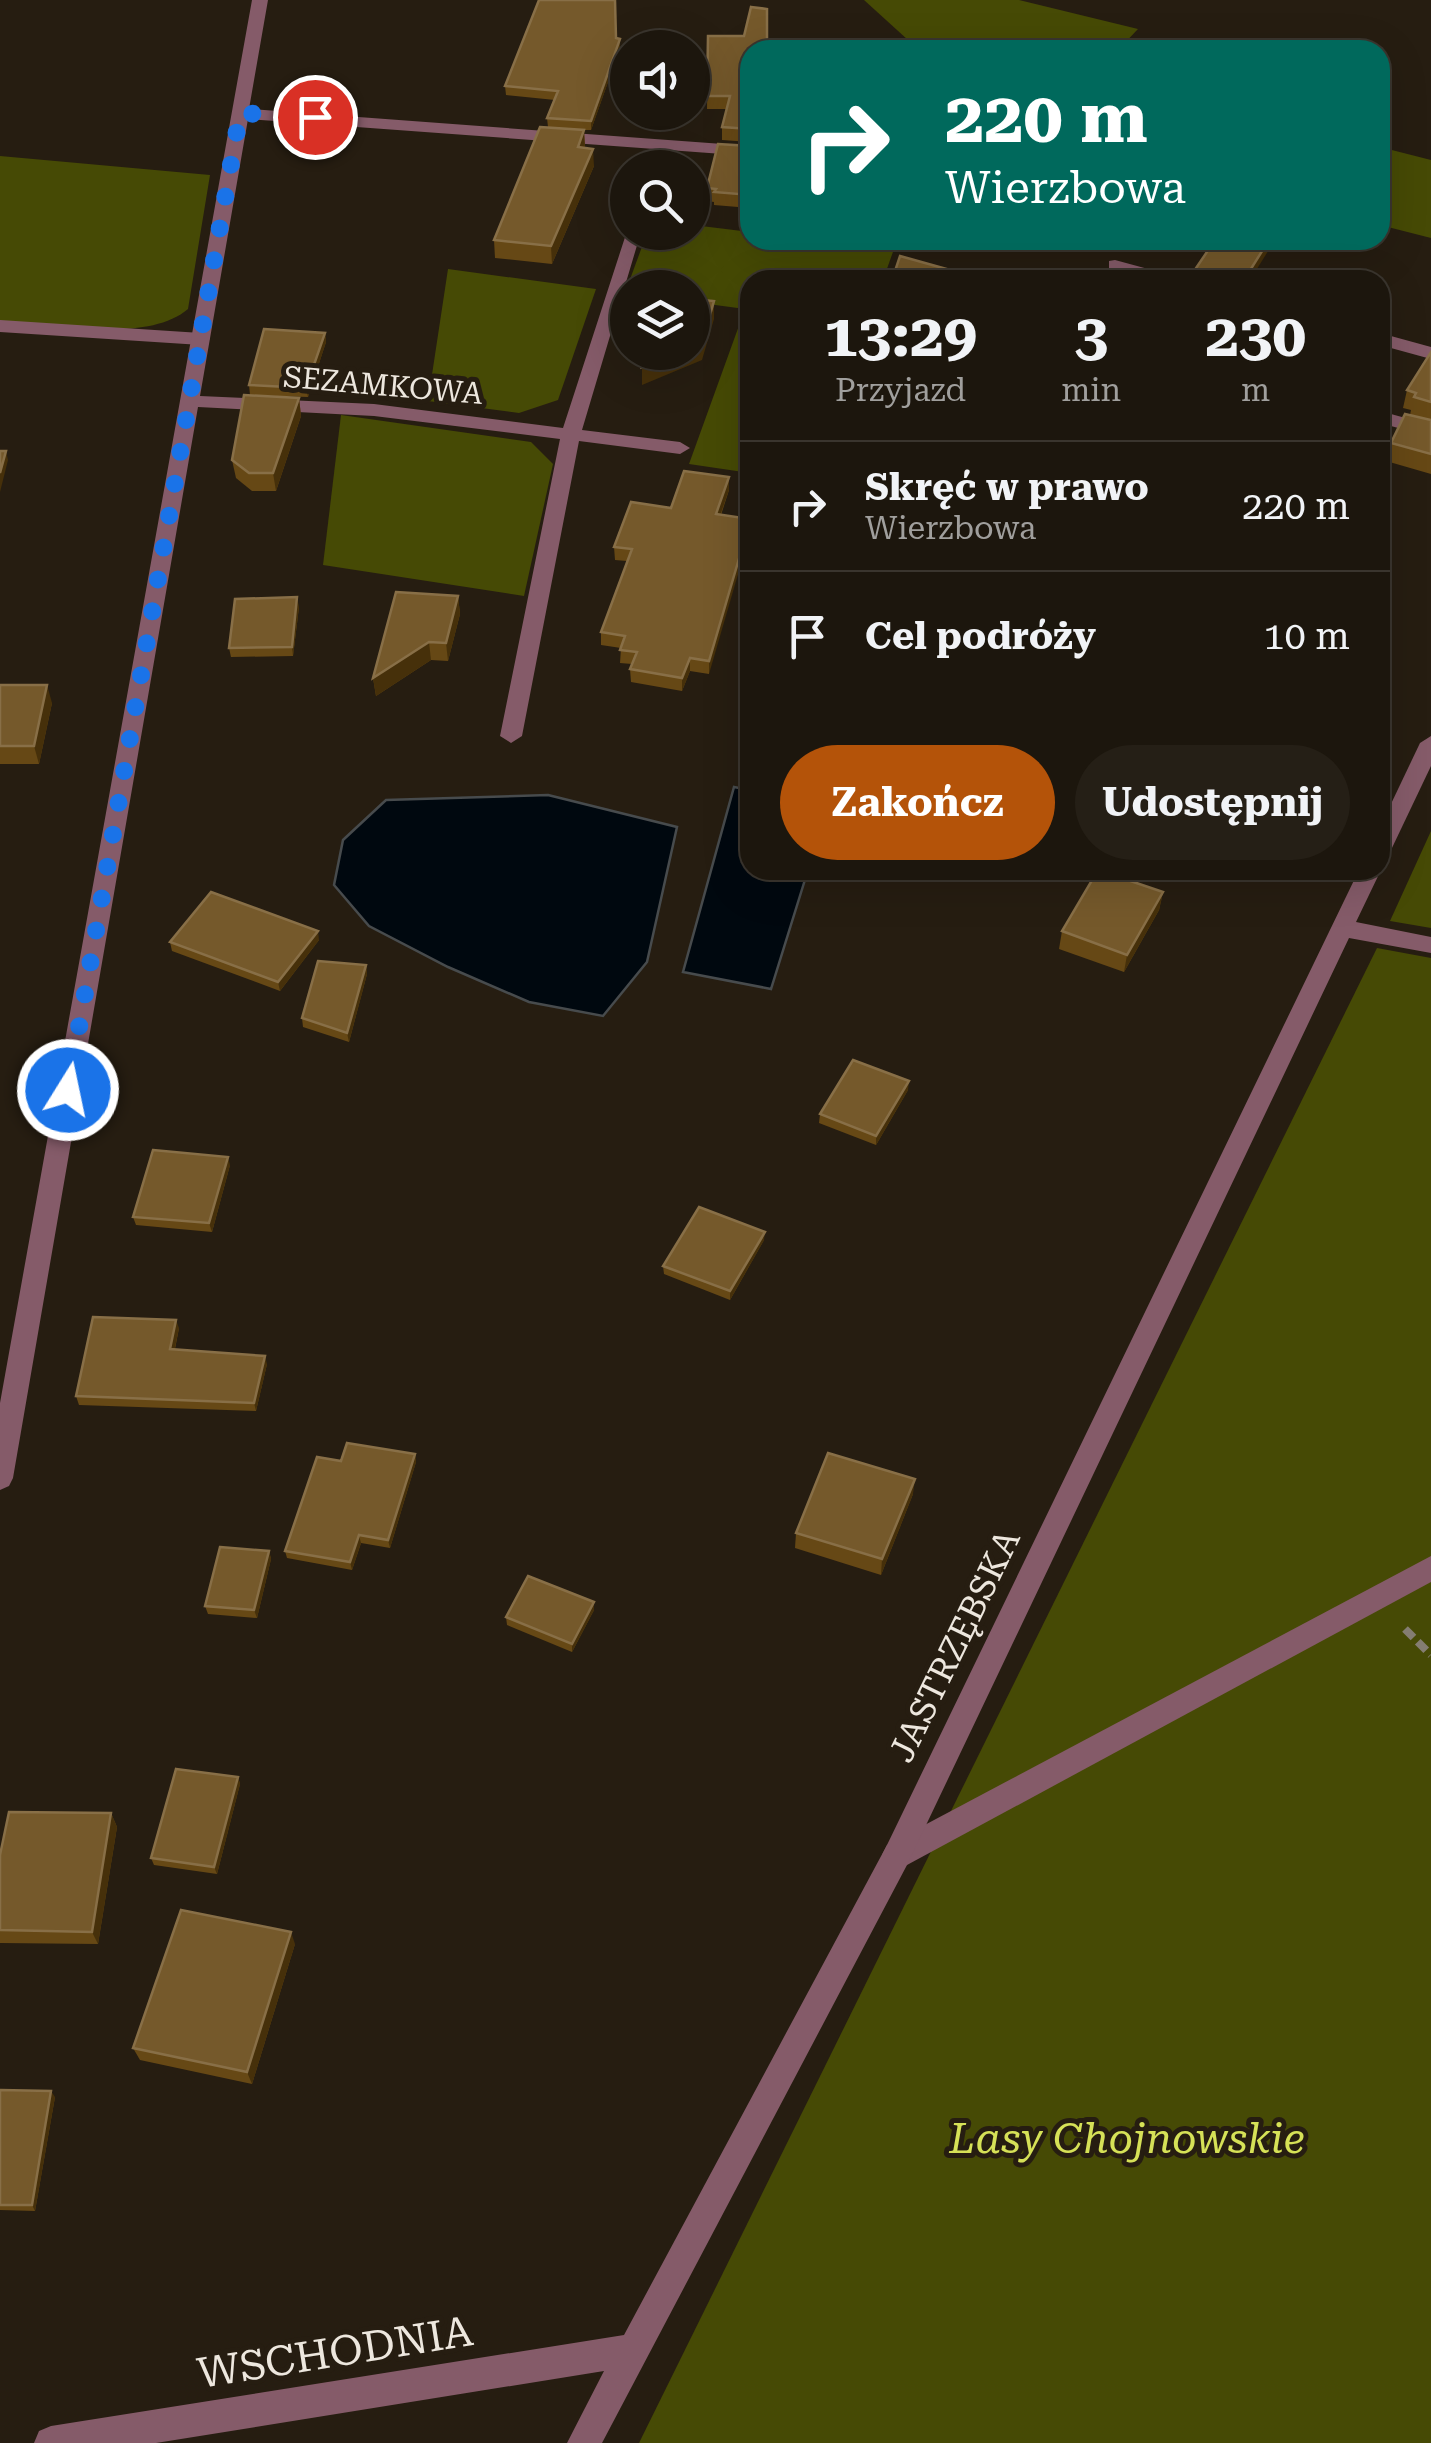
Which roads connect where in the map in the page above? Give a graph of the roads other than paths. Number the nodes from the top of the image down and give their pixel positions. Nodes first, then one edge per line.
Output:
1 (260, 0) edge
2 (240, 113) junction
3 (659, 144) junction
4 (657, 150) edge
5 (740, 150) edge
6 (627, 250) edge
7 (1114, 265) dead end
8 (1132, 270) edge
9 (0, 326) edge
10 (200, 339) junction
11 (1390, 341) edge
12 (1431, 353) edge
13 (189, 401) junction
14 (1390, 420) edge
15 (1431, 431) edge
16 (572, 434) junction
17 (680, 448) dead end
18 (511, 736) dead end
19 (1431, 743) edge
20 (1390, 829) edge
21 (1365, 880) edge
22 (1342, 928) junction
23 (1431, 944) edge
24 (0, 1478) edge
25 (1431, 1568) edge
26 (897, 1854) junction
27 (633, 2350) junction
28 (51, 2443) edge
29 (584, 2443) edge

1 - 2 street
2 - 3 street
2 - 10 street
3 - 4 street
3 - 5 street
6 - 16 street
7 - 8 street
9 - 10 street
10 - 13 street
11 - 12 street
13 - 16 street, SEZAMKOWA
13 - 24 street
14 - 15 street
16 - 17 street, SEZAMKOWA
16 - 18 street
19 - 20 street
21 - 22 street, JASTRZĘBSKA
22 - 23 street
22 - 26 street, JASTRZĘBSKA
25 - 26 street
26 - 27 street, JASTRZĘBSKA
27 - 28 street, WSCHODNIA
27 - 29 street, JASTRZĘBSKA

